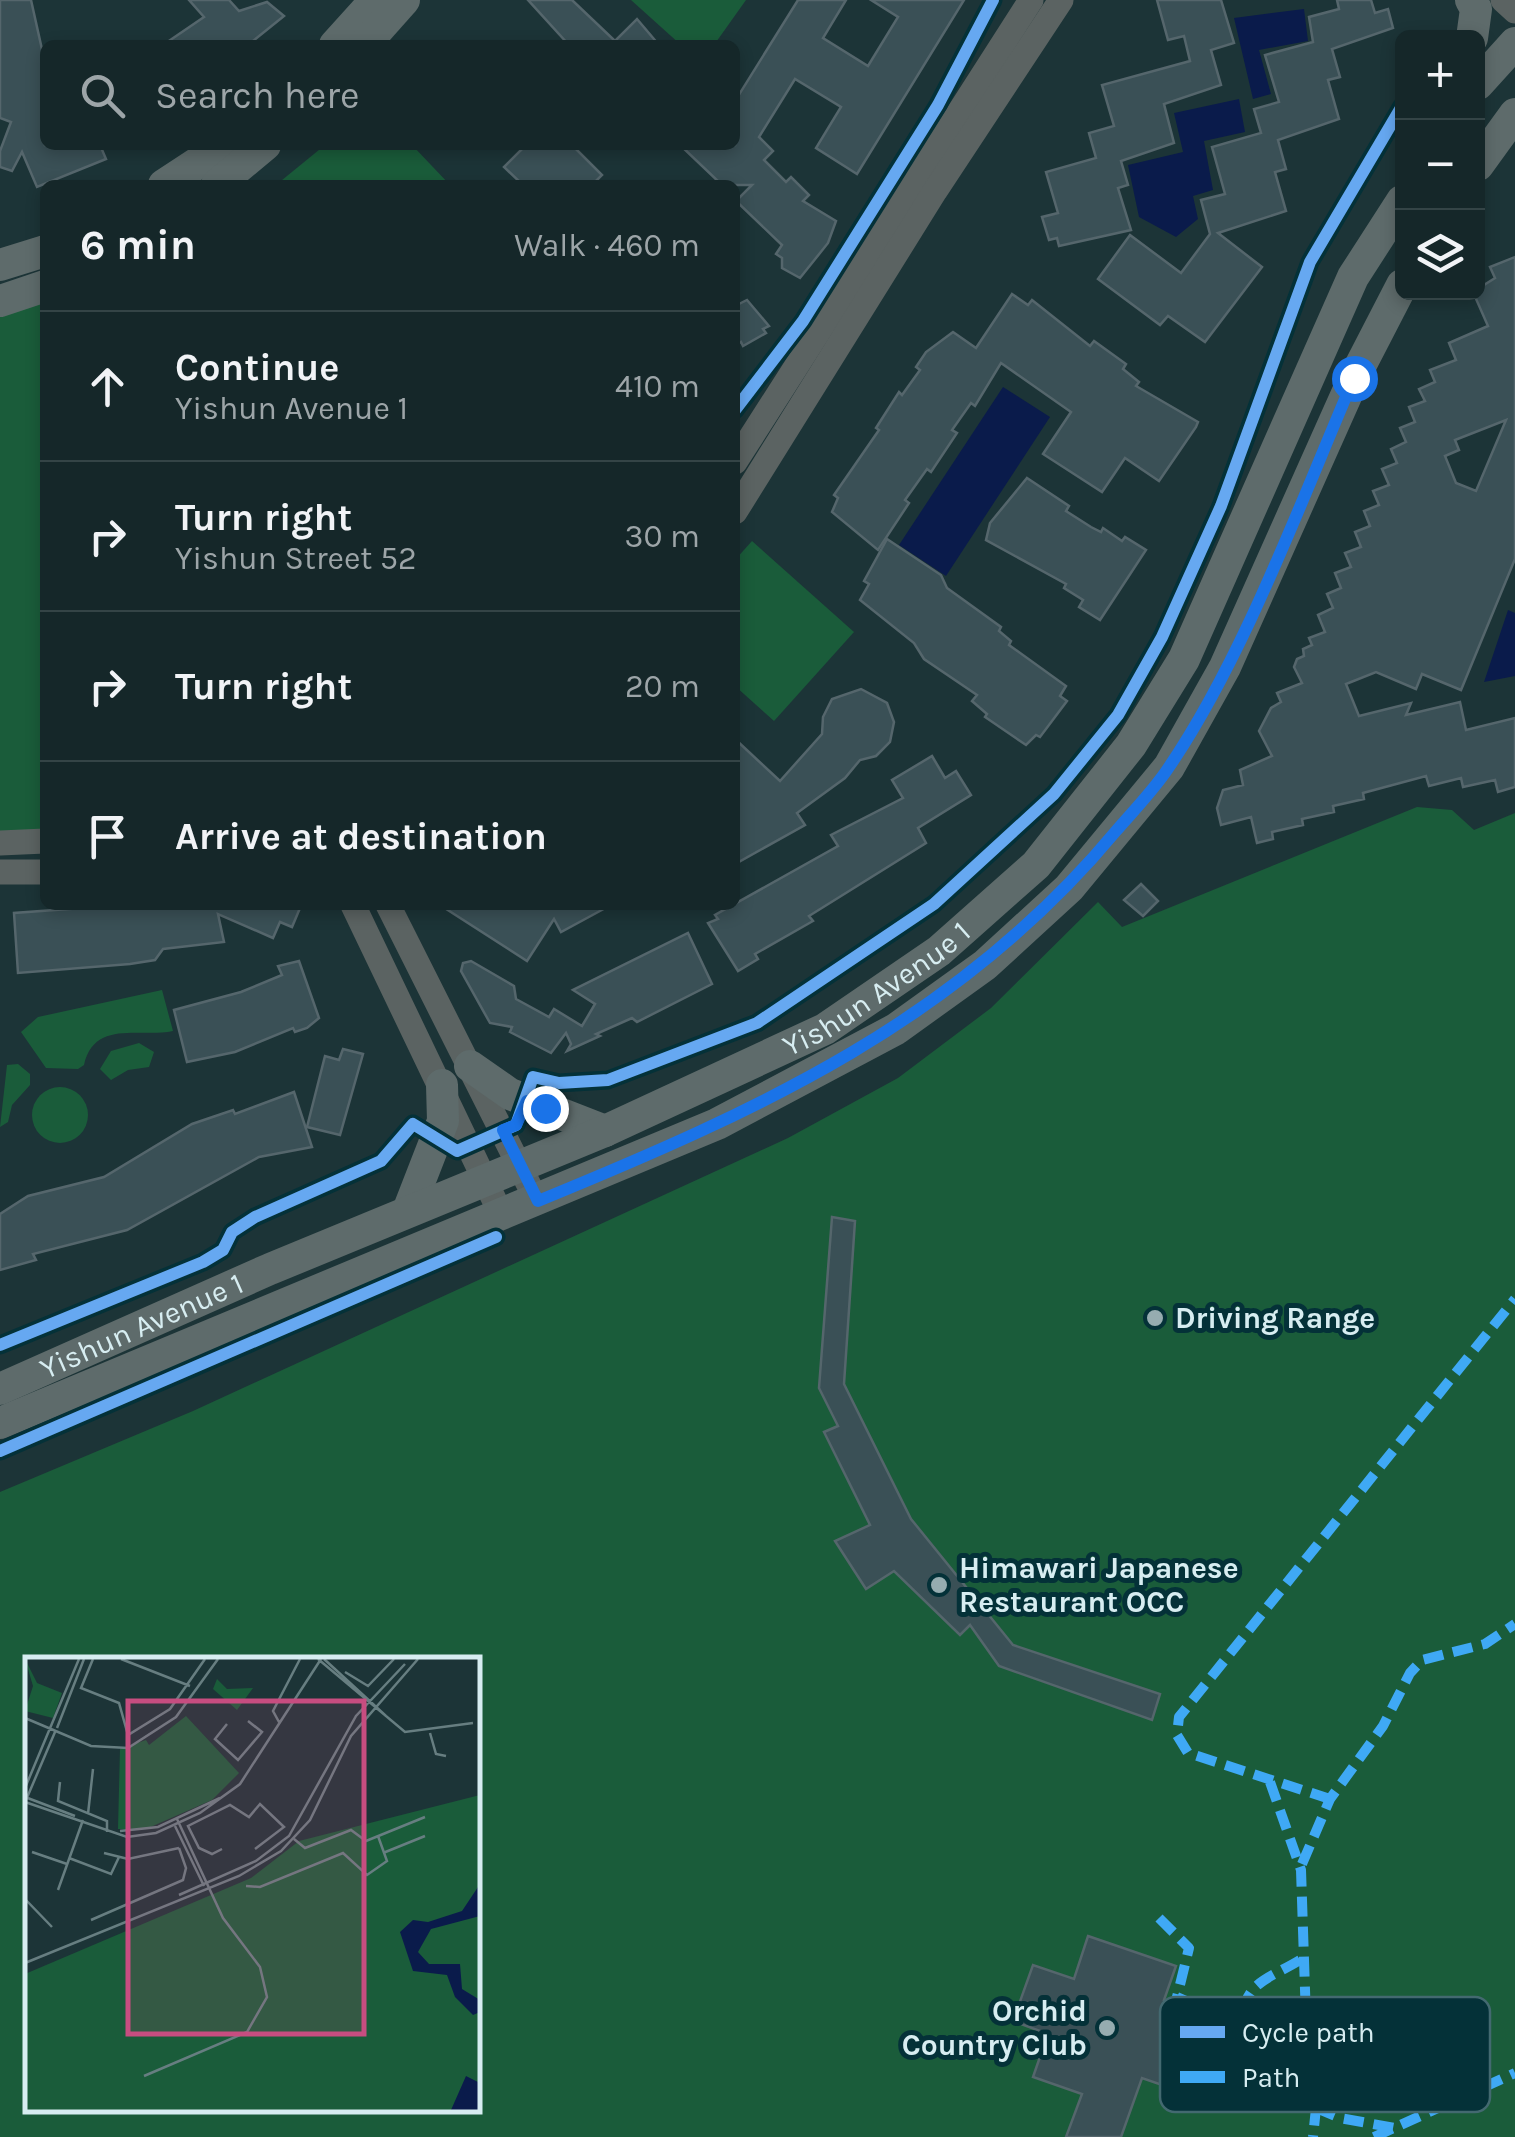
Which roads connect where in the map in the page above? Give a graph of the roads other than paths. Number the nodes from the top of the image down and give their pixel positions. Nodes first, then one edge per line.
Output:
1 (375, 0) edge
2 (404, 0) edge
3 (1031, 0) edge
4 (1060, 0) edge
5 (1471, 0) edge
6 (1503, 0) edge
7 (1515, 11) edge
8 (1473, 30) edge
9 (339, 40) edge
10 (368, 40) edge
11 (1515, 42) edge
12 (1485, 76) edge
13 (1515, 114) edge
14 (217, 150) edge
15 (259, 150) edge
16 (1485, 155) edge
17 (172, 180) edge
18 (223, 180) edge
19 (1397, 210) edge
20 (40, 253) edge
21 (878, 260) junction
22 (0, 265) edge
23 (40, 288) edge
24 (1395, 299) edge
25 (0, 301) edge
26 (740, 455) edge
27 (740, 503) edge
28 (40, 842) edge
29 (0, 843) edge
30 (0, 872) edge
31 (40, 872) edge
32 (355, 910) edge
33 (391, 910) edge
34 (470, 1066) junction
35 (442, 1085) junction
36 (605, 1131) junction
37 (521, 1166) junction
38 (486, 1180) junction
39 (538, 1201) junction
40 (408, 1211) junction
41 (502, 1216) junction
42 (0, 1389) edge
43 (0, 1423) edge

1 - 9 main road
2 - 10 main road
3 - 21 street
4 - 21 street
5 - 8 main road
6 - 7 street
11 - 12 main road
13 - 16 main road
14 - 17 main road
15 - 18 main road
19 - 36 main road, Yishun Avenue 1
20 - 22 main road
21 - 26 street
21 - 27 street
23 - 25 main road
24 - 39 main road, Yishun Avenue 1
28 - 29 street
30 - 31 street
32 - 35 street
33 - 34 street
34 - 36 main road
34 - 37 street
35 - 38 street
35 - 40 main road
36 - 37 main road, Yishun Avenue 1
37 - 38 main road, Yishun Avenue 1
37 - 39 street
38 - 40 main road, Yishun Avenue 1
38 - 41 street
39 - 41 main road, Yishun Avenue 1
40 - 42 main road, Yishun Avenue 1
41 - 43 main road, Yishun Avenue 1

